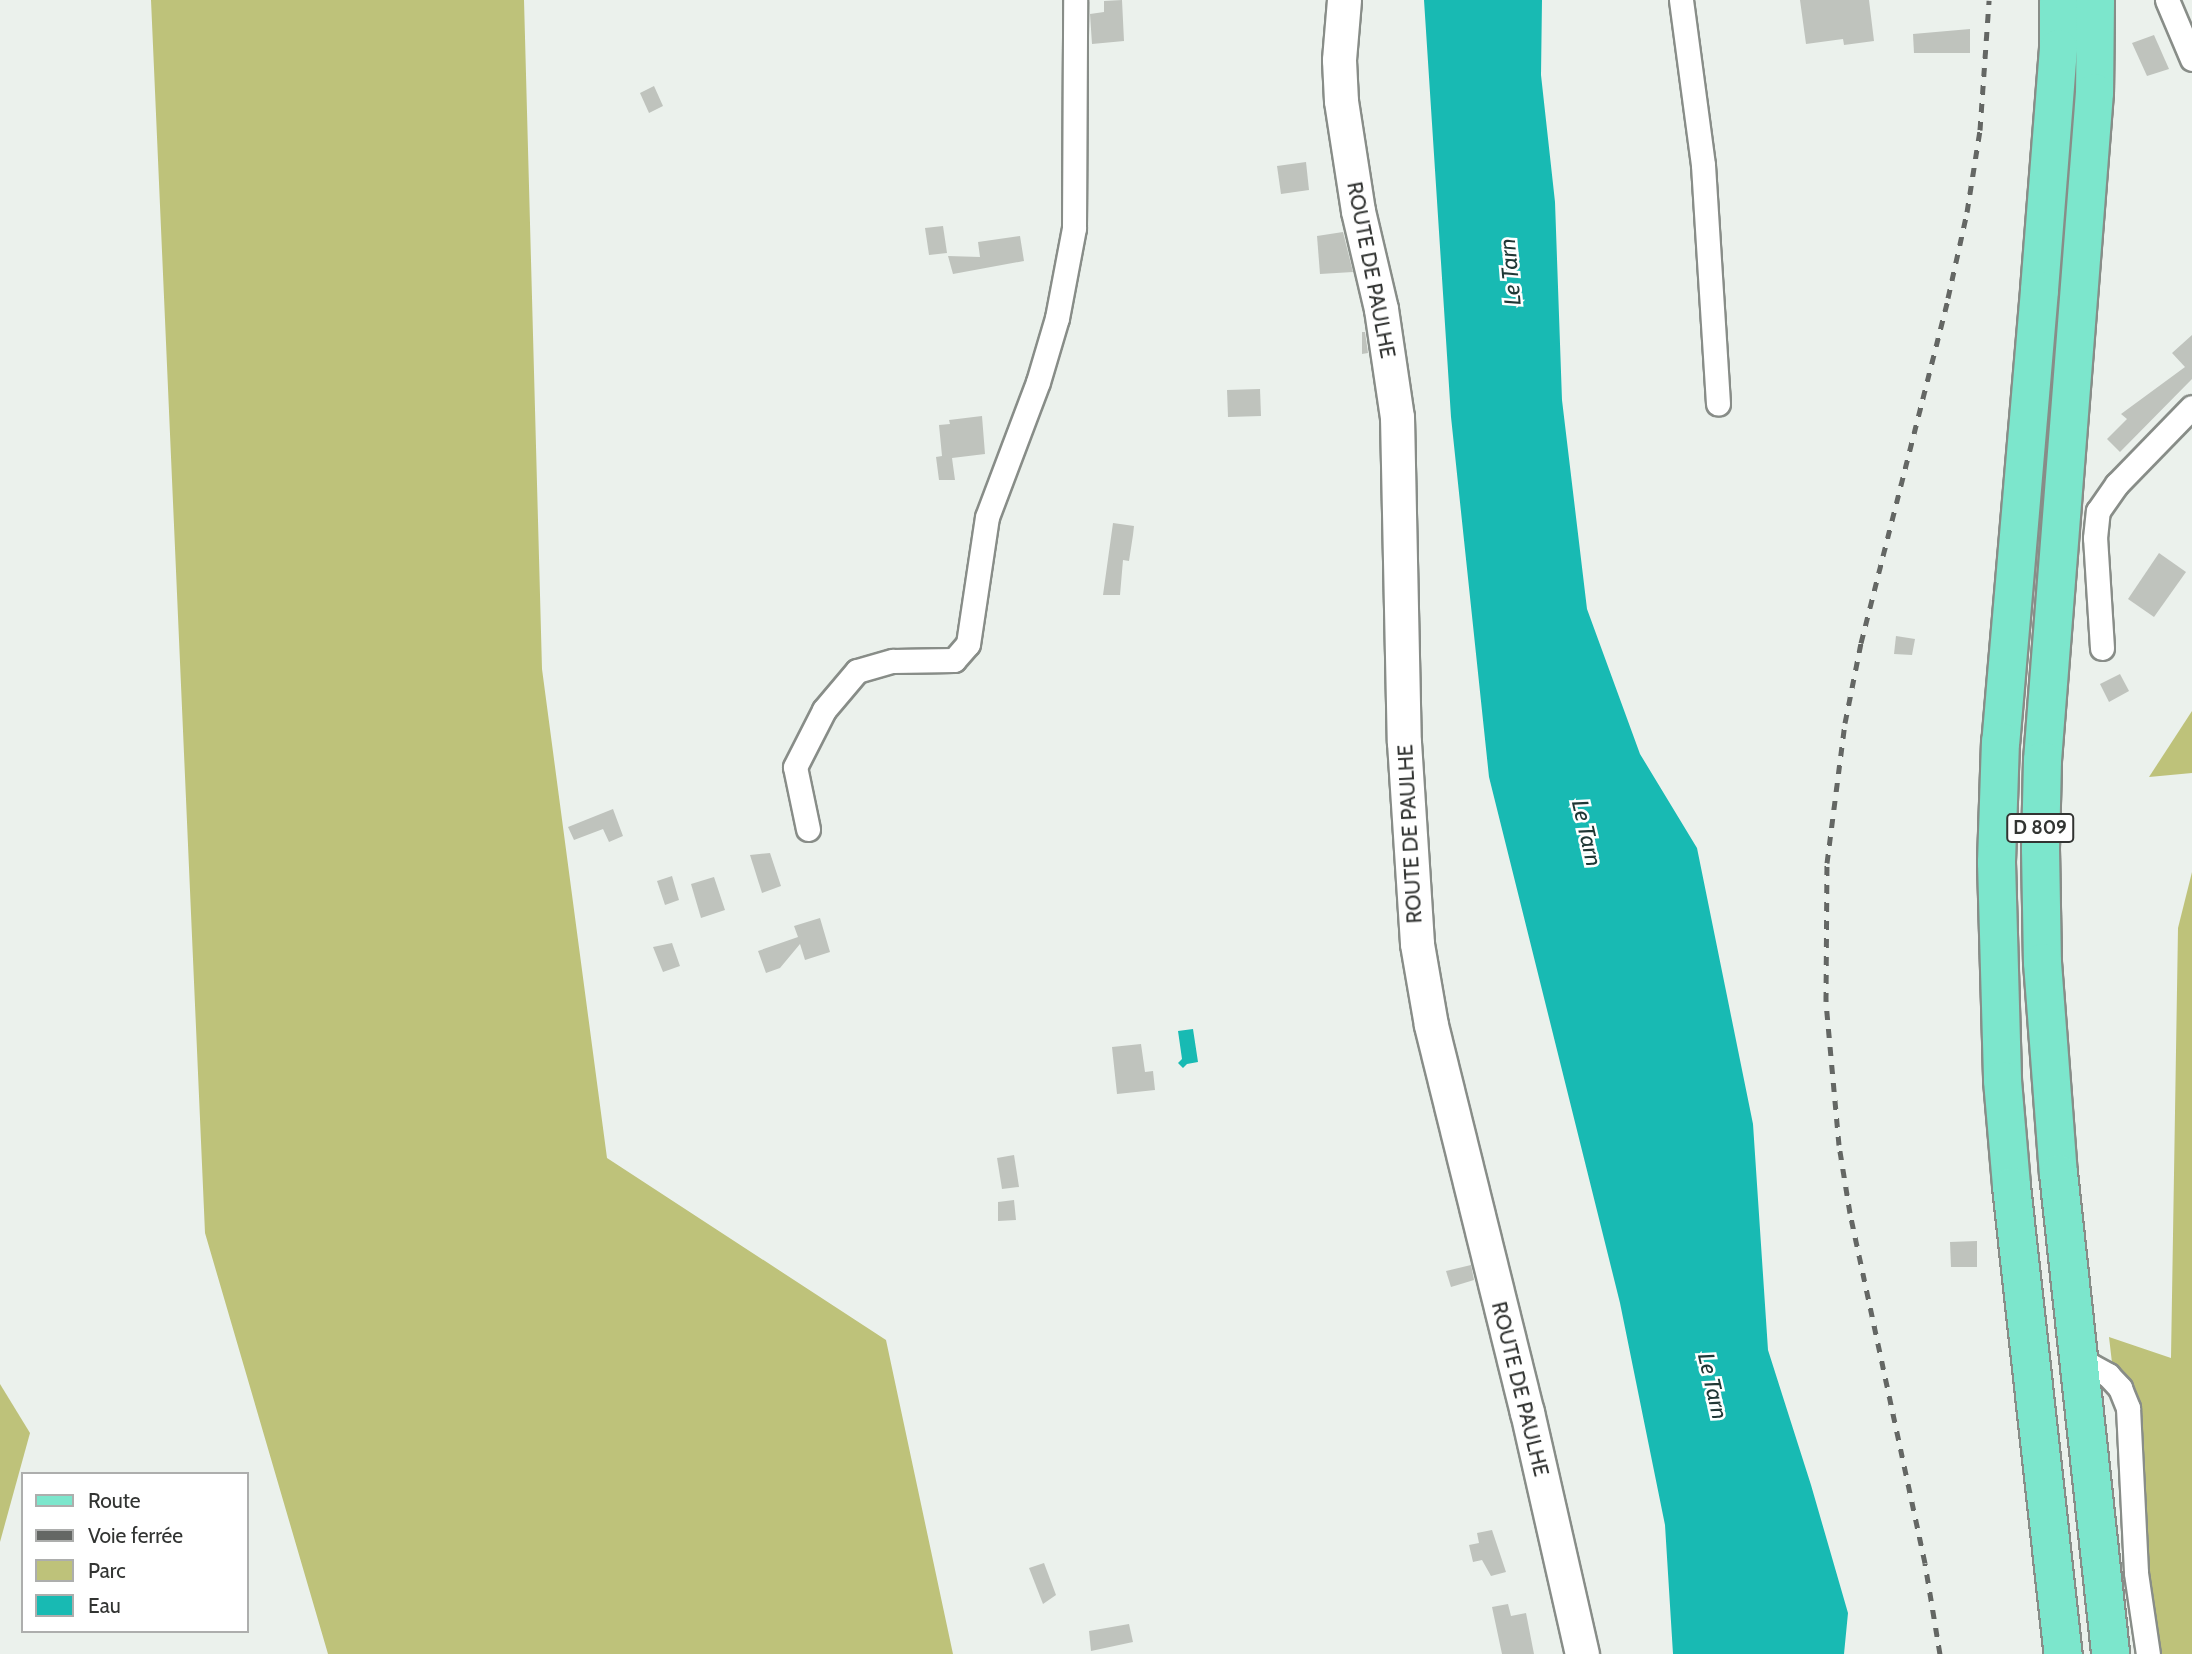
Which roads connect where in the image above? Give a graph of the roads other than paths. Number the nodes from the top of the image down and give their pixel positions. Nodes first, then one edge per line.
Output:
1 (1076, 0) edge
2 (1344, 0) edge
3 (1681, 0) edge
4 (2058, 0) edge
5 (2095, 0) edge
6 (2167, 0) edge
7 (2192, 59) edge
8 (1718, 404) dead end
9 (2192, 407) edge
10 (2102, 648) dead end
11 (808, 829) dead end
12 (2079, 1365) junction
13 (1582, 1654) edge
14 (2063, 1654) edge
15 (2110, 1654) edge
16 (2148, 1654) edge

1 - 11 street
2 - 13 street, ROUTE DE PAULHE
3 - 8 street
4 - 14 main road, D 809
5 - 12 main road, D 809
6 - 7 street
9 - 10 street
12 - 15 main road, D 809
12 - 16 street

